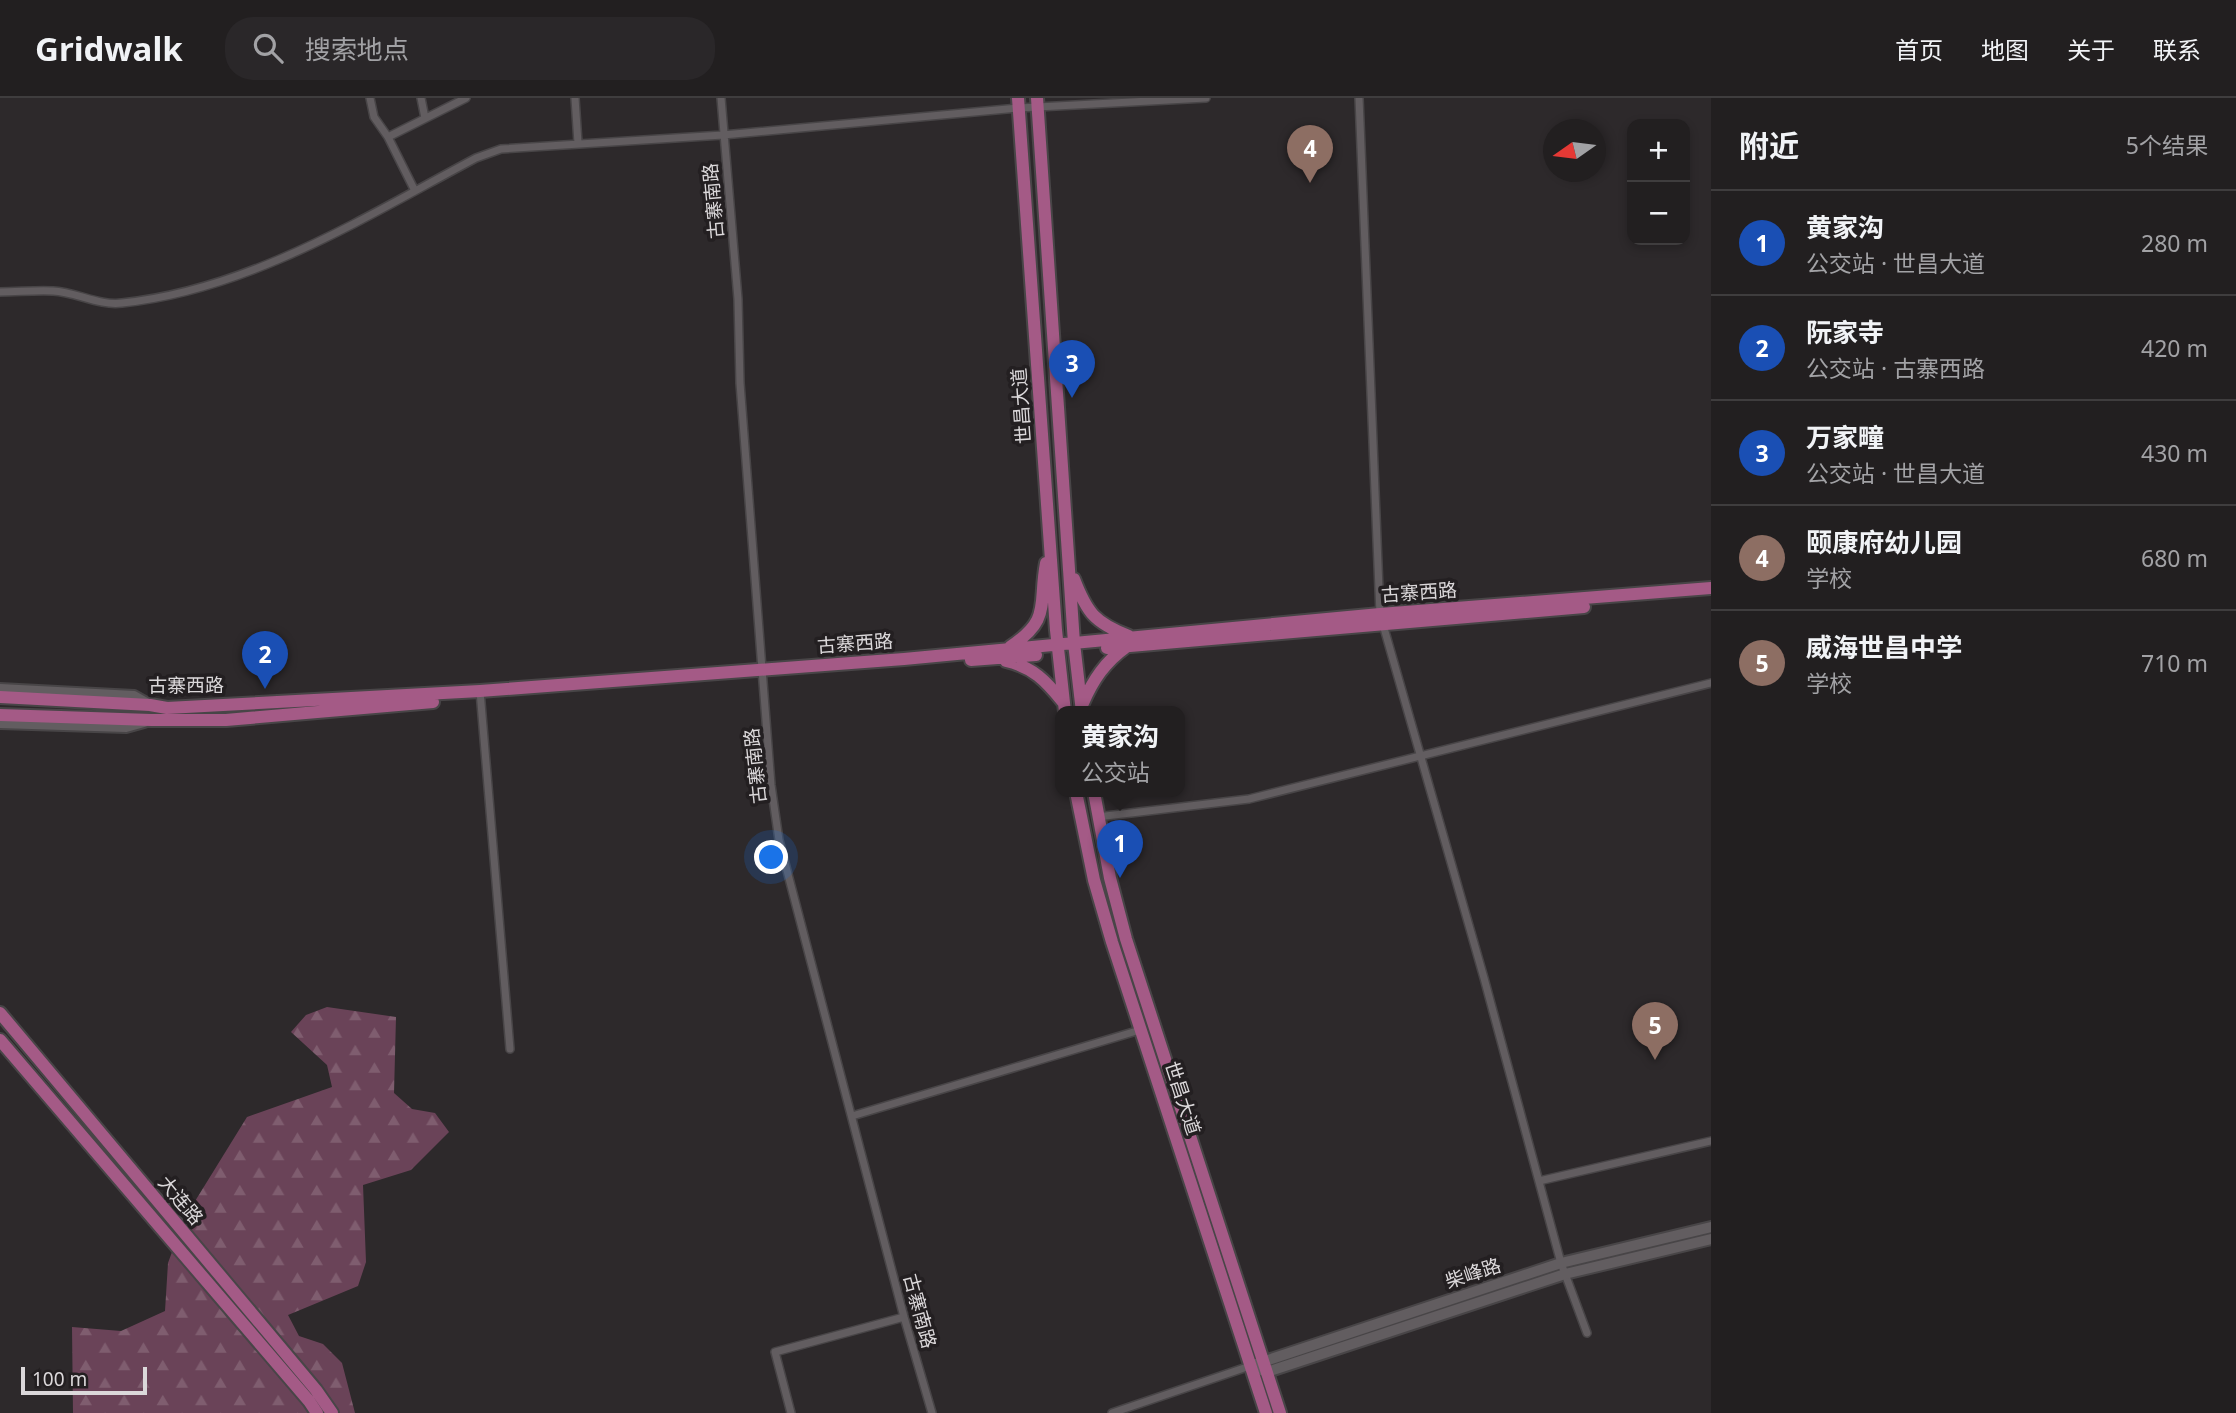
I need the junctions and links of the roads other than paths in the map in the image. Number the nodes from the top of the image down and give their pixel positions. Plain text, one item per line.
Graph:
1 (370, 98) edge
2 (421, 98) edge
3 (466, 98) edge
4 (575, 98) edge
5 (721, 98) edge
6 (1206, 98) edge
7 (1359, 98) edge
8 (1018, 103) edge
9 (1037, 103) edge
10 (425, 118) junction
11 (723, 135) junction
12 (388, 137) junction
13 (578, 143) junction
14 (415, 191) junction
15 (0, 292) edge
16 (1050, 546) junction
17 (1069, 566) junction
18 (1711, 588) edge
19 (1711, 595) edge
20 (1382, 619) junction
21 (1130, 642) junction
22 (1074, 647) junction
23 (1008, 648) junction
24 (1058, 649) junction
25 (995, 658) junction
26 (762, 672) junction
27 (1711, 683) edge
28 (0, 689) edge
29 (480, 694) junction
30 (0, 697) edge
31 (150, 705) junction
32 (1063, 706) edge
33 (1064, 706) edge
34 (1082, 706) edge
35 (1083, 706) edge
36 (0, 715) edge
37 (151, 720) junction
38 (0, 723) edge
39 (1420, 756) junction
40 (1077, 797) edge
41 (1095, 797) edge
42 (1097, 817) junction
43 (0, 1013) edge
44 (1140, 1030) junction
45 (0, 1040) edge
46 (510, 1049) dead end
47 (852, 1116) junction
48 (1711, 1141) edge
49 (1539, 1181) junction
50 (1711, 1227) edge
51 (1711, 1238) edge
52 (1563, 1268) junction
53 (904, 1317) junction
54 (1587, 1333) dead end
55 (1250, 1366) junction
56 (1265, 1367) junction
57 (317, 1413) edge
58 (332, 1413) edge
59 (791, 1413) edge
60 (932, 1413) edge
61 (1112, 1413) edge
62 (1266, 1413) edge
63 (1280, 1413) edge

1 - 12 street
2 - 10 street
3 - 10 street
4 - 13 street
5 - 11 street, 古寨南路
6 - 9 street
7 - 20 street
8 - 9 street
8 - 11 street
8 - 16 main road, 世昌大道
9 - 17 main road, 世昌大道
10 - 12 street
11 - 13 street
11 - 26 street, 古寨南路
12 - 14 street
13 - 14 street
14 - 15 street
16 - 23 main road
16 - 24 main road, 世昌大道
17 - 21 main road
17 - 22 main road, 世昌大道
18 - 20 main road, 古寨西路
19 - 20 main road, 古寨西路
20 - 21 main road, 古寨西路
20 - 39 street
21 - 22 main road, 古寨西路
21 - 35 main road
22 - 24 main road, 古寨西路
22 - 34 main road, 世昌大道
23 - 24 main road, 古寨西路
23 - 26 main road, 古寨西路
24 - 25 main road, 古寨西路
24 - 33 main road, 世昌大道
25 - 26 main road, 古寨西路
25 - 32 main road
26 - 29 main road, 古寨西路
26 - 47 street, 古寨南路
27 - 39 street
28 - 31 street
29 - 31 main road, 古寨西路
29 - 37 main road, 古寨西路
29 - 46 street
30 - 31 main road, 古寨西路
36 - 37 main road, 古寨西路
37 - 38 street
39 - 42 street
39 - 49 street
40 - 44 main road, 世昌大道
41 - 42 main road, 世昌大道
42 - 56 main road, 世昌大道
43 - 58 main road, 大连路
44 - 47 street
44 - 55 main road, 世昌大道
45 - 57 main road, 大连路
47 - 53 street, 古寨南路
48 - 49 street
49 - 52 street
50 - 52 street, 柴峰路
51 - 52 street, 柴峰路
52 - 54 street
52 - 56 street, 柴峰路
53 - 59 street
53 - 60 street, 古寨南路
55 - 56 street
55 - 61 street
55 - 62 main road, 世昌大道
56 - 63 main road, 世昌大道

